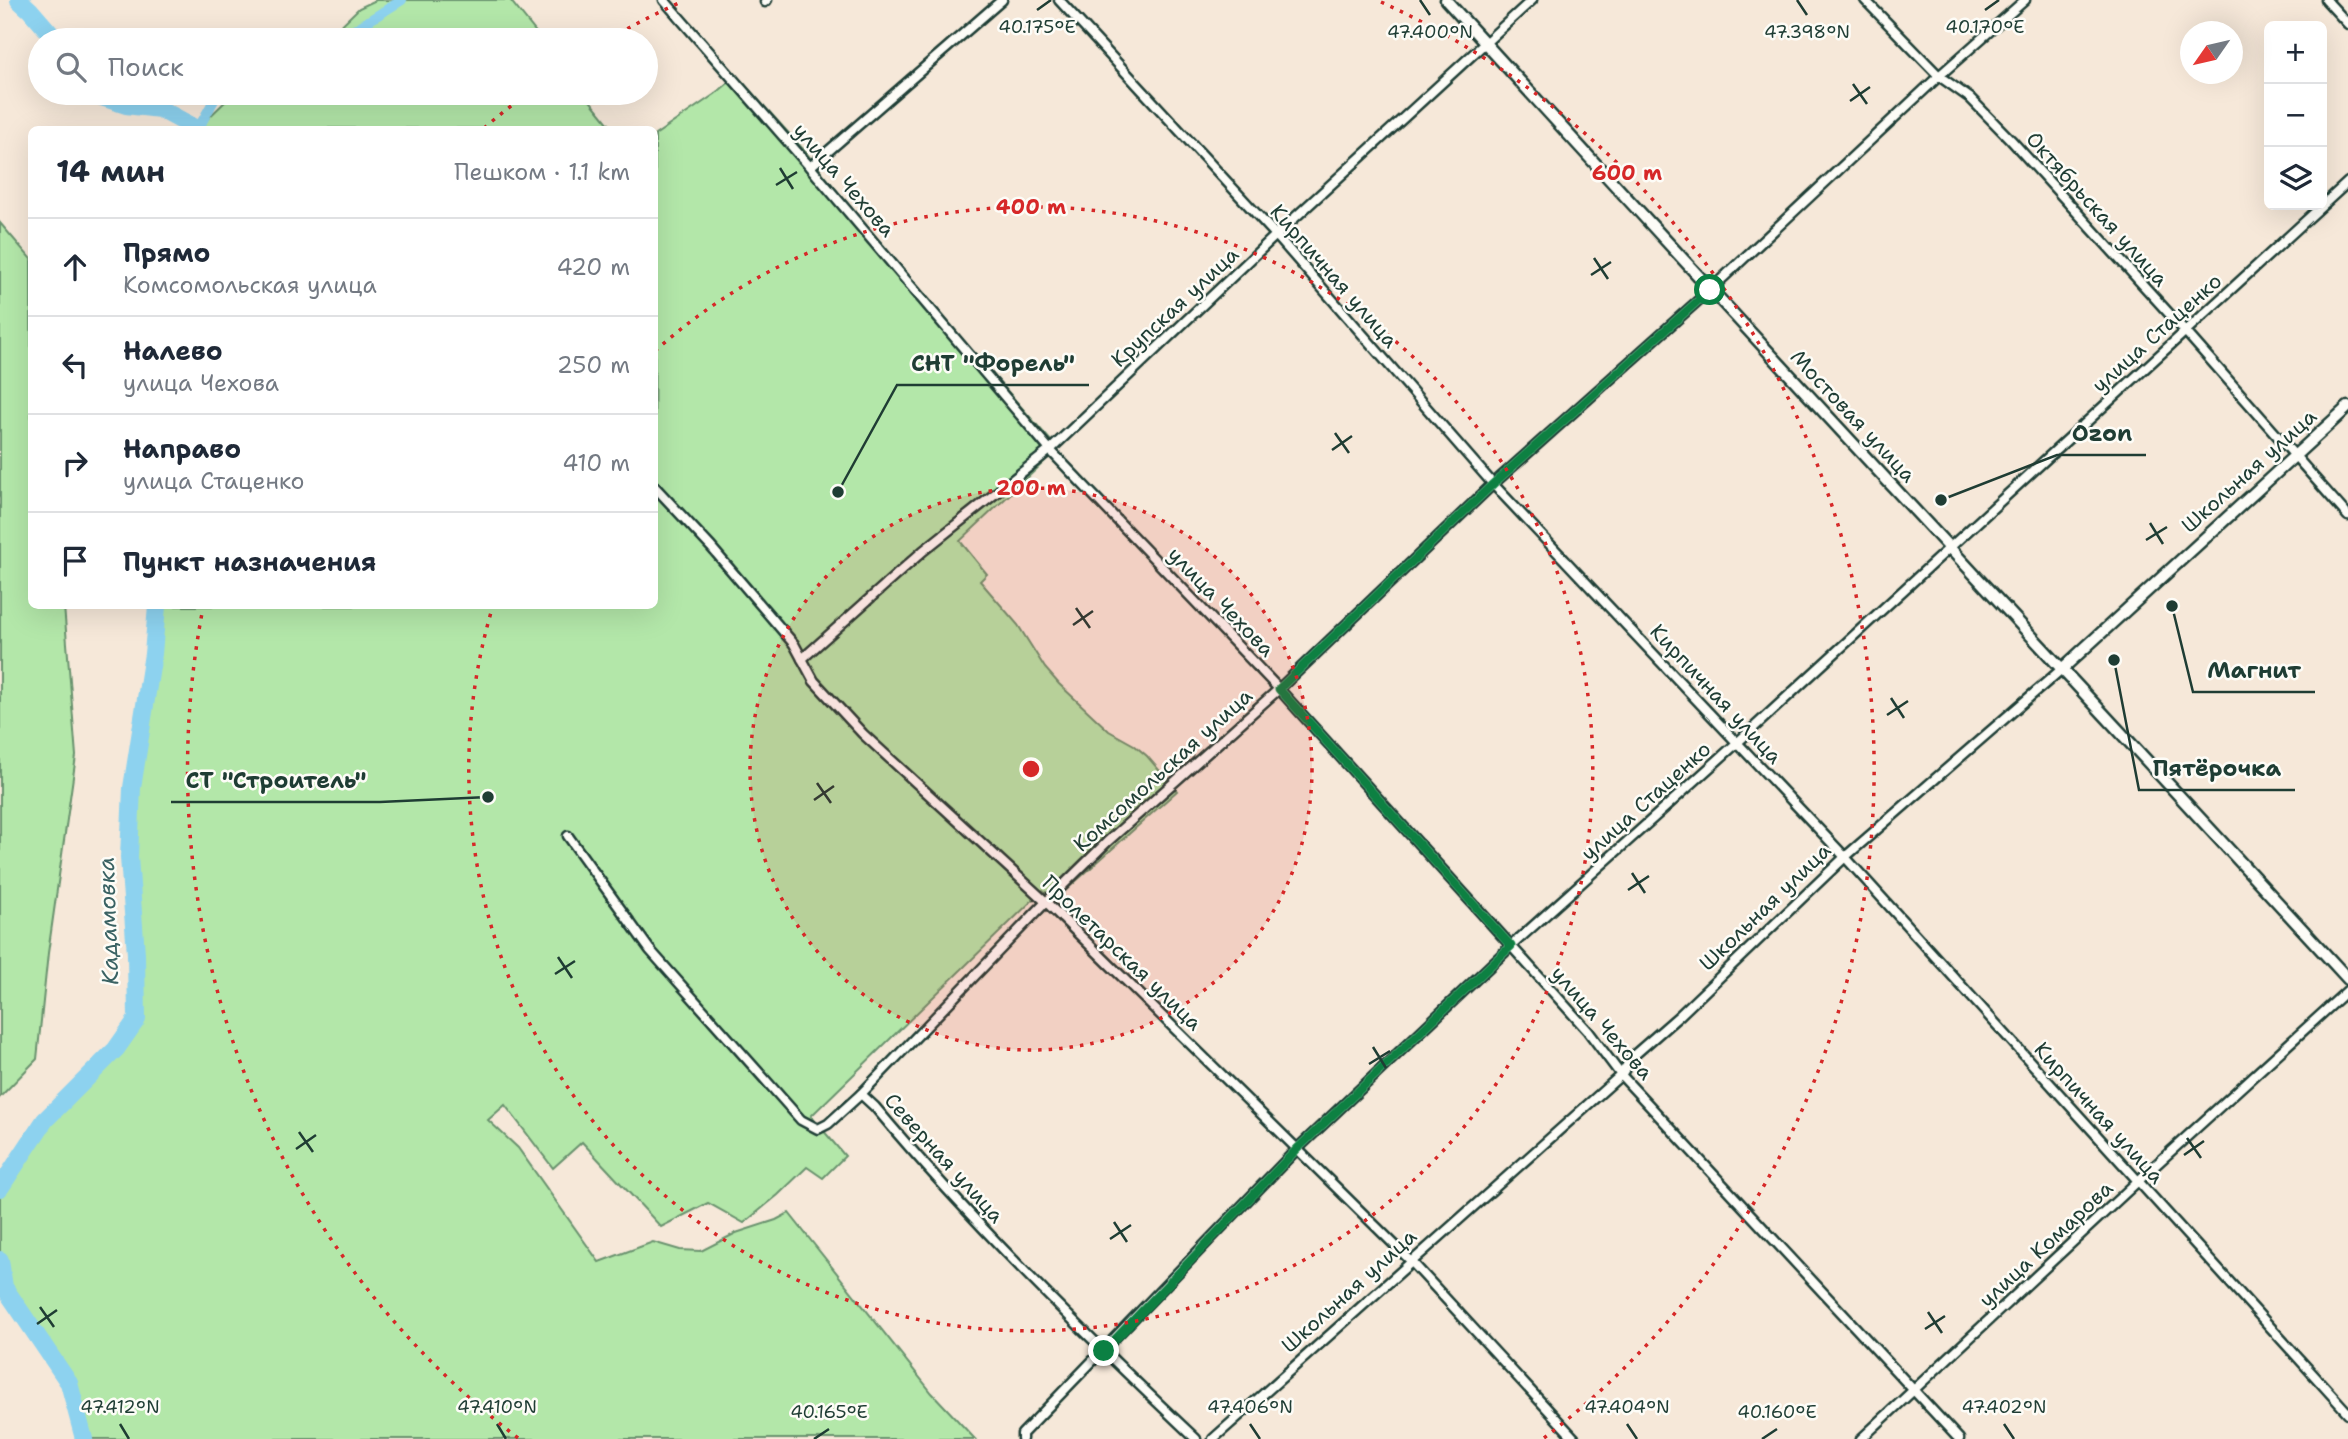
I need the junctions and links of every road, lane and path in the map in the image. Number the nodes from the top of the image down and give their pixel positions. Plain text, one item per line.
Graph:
1 (664, 0) edge
2 (1002, 0) edge
3 (1059, 0) edge
4 (1446, 0) edge
5 (1532, 0) edge
6 (1865, 0) edge
7 (2025, 0) edge
8 (2326, 0) edge
9 (2348, 24) edge
10 (1485, 42) junction
11 (1939, 76) junction
12 (810, 167) junction
13 (2348, 182) edge
14 (1276, 235) junction
15 (1710, 290) junction
16 (2185, 331) junction
17 (2348, 407) edge
18 (1049, 450) junction
19 (2294, 454) junction
20 (1493, 484) junction
21 (658, 490) edge
22 (2348, 516) edge
23 (1949, 547) junction
24 (802, 659) junction
25 (2063, 668) junction
26 (1279, 689) junction
27 (1738, 742) junction
28 (568, 836) dead end
29 (1845, 857) junction
30 (1046, 902) junction
31 (1511, 946) junction
32 (2348, 979) edge
33 (2348, 990) edge
34 (1621, 1074) junction
35 (861, 1094) junction
36 (1297, 1149) junction
37 (2137, 1182) junction
38 (1411, 1261) junction
39 (1104, 1351) junction
40 (1914, 1391) junction
41 (2348, 1413) edge
42 (1022, 1439) edge
43 (1196, 1439) edge
44 (1213, 1439) edge
45 (1575, 1439) edge
46 (1861, 1439) edge
47 (1959, 1439) edge

1 - 12 street, улица Чехова
2 - 12 street
3 - 14 street, Кирпичная улица
4 - 10 street, Мостовая улица
5 - 10 street, Крупская улица
6 - 11 street, Октябрьская улица
7 - 11 street, Комсомольская улица
8 - 9 street
10 - 14 street, Крупская улица
10 - 15 street, Мостовая улица
11 - 15 street, Комсомольская улица
11 - 16 street, Октябрьская улица
12 - 18 street, улица Чехова
13 - 16 street, улица Стаценко
14 - 18 street, Крупская улица
14 - 20 street, Кирпичная улица
15 - 20 street, Комсомольская улица
15 - 23 street, Мостовая улица
16 - 19 street, Октябрьская улица
16 - 23 street, улица Стаценко
17 - 19 street, Школьная улица
18 - 24 street, Крупская улица
18 - 26 street, улица Чехова
19 - 22 street, Октябрьская улица
19 - 25 street, Школьная улица
20 - 26 street, Комсомольская улица
20 - 27 street, Кирпичная улица
21 - 24 street, Пролетарская улица
23 - 25 street, Мостовая улица
23 - 27 street, улица Стаценко
24 - 30 street, Пролетарская улица
25 - 29 street, Школьная улица
25 - 32 street, Мостовая улица
26 - 30 street, Комсомольская улица
26 - 31 street, улица Чехова
27 - 29 street, Кирпичная улица
27 - 31 street, улица Стаценко
28 - 35 street, Северная улица
29 - 34 street, Школьная улица
29 - 37 street, Кирпичная улица
30 - 35 street, Комсомольская улица
30 - 36 street, Пролетарская улица
31 - 34 street, улица Чехова
31 - 36 street, улица Стаценко
33 - 37 street, улица Комарова
34 - 38 street, Школьная улица
34 - 40 street, улица Чехова
35 - 39 street, Северная улица
36 - 38 street, Пролетарская улица
36 - 39 street, улица Стаценко
37 - 40 street, улица Комарова
37 - 41 street, Кирпичная улица
38 - 44 street, Школьная улица
38 - 45 street, Пролетарская улица
39 - 42 street, улица Стаценко
39 - 43 street, Северная улица
40 - 46 street, улица Комарова
40 - 47 street, улица Чехова

